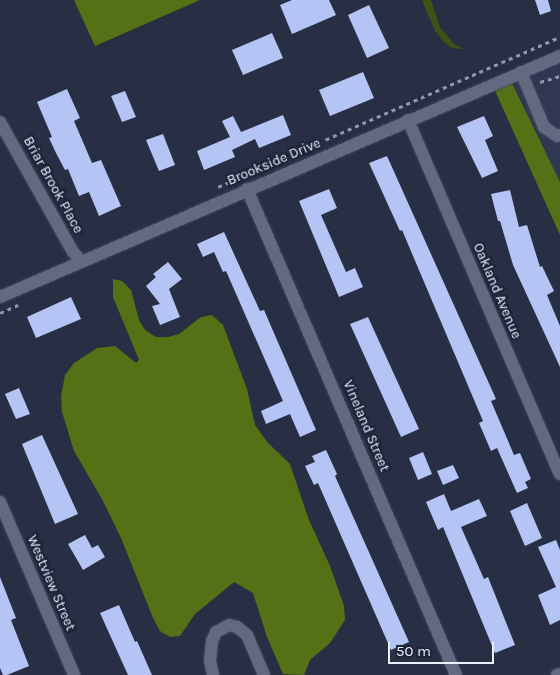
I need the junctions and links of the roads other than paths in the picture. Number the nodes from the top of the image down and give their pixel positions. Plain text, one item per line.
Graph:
1 (560, 56) edge
2 (521, 72) junction
3 (408, 120) junction
4 (0, 122) edge
5 (560, 135) edge
6 (247, 190) junction
7 (82, 262) junction
8 (0, 297) edge
9 (560, 474) edge
10 (1, 509) edge
11 (74, 675) edge
12 (213, 675) edge
13 (264, 675) edge
14 (456, 675) edge

1 - 2 street, Brookside Drive
2 - 3 street, Brookside Drive
2 - 5 street
3 - 6 street, Brookside Drive
3 - 9 street, Oakland Avenue
4 - 7 street, Briar Brook Place
6 - 7 street, Brookside Drive
6 - 14 street, Vineland Street
7 - 8 street, Brookside Drive
10 - 11 street, Westview Street
12 - 13 street

